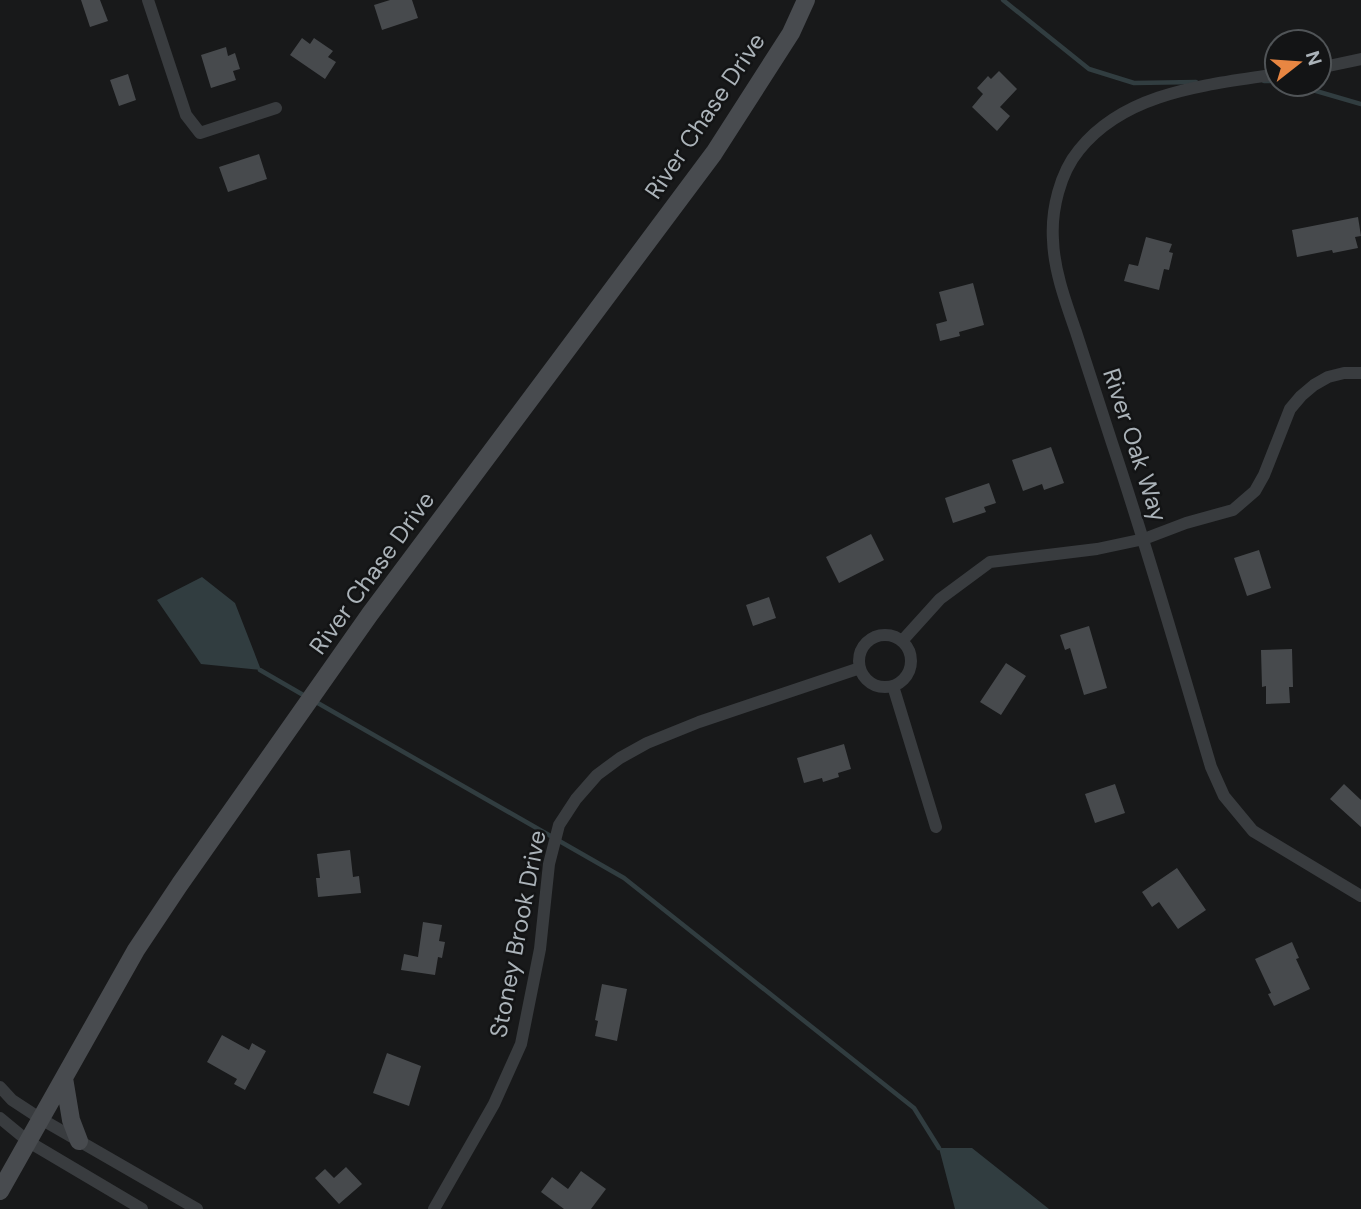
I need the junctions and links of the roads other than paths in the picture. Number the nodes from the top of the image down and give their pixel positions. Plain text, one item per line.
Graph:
1 (148, 0) edge
2 (806, 0) edge
3 (1361, 59) edge
4 (1333, 65) edge
5 (1263, 77) edge
6 (276, 108) dead end
7 (1361, 373) edge
8 (1144, 539) junction
9 (902, 641) junction
10 (860, 668) junction
11 (893, 686) junction
12 (936, 827) dead end
13 (1361, 896) edge
14 (64, 1078) junction
15 (0, 1087) edge
16 (0, 1118) edge
17 (41, 1119) junction
18 (79, 1141) junction
19 (29, 1142) junction
20 (0, 1191) edge
21 (142, 1209) edge
22 (197, 1209) edge
23 (434, 1209) edge

1 - 6 street
2 - 14 street, River Chase Drive
3 - 4 street
5 - 8 street, River Oak Way
7 - 8 street
8 - 9 street
8 - 13 street, River Oak Way
9 - 10 street
9 - 11 street
10 - 11 street
10 - 23 street, Stoney Brook Drive
11 - 12 street
14 - 17 street, River Chase Drive
14 - 18 street
15 - 17 street
16 - 19 street
17 - 18 street
17 - 19 street, River Chase Drive
18 - 22 street
19 - 20 street, River Chase Drive
19 - 21 street

